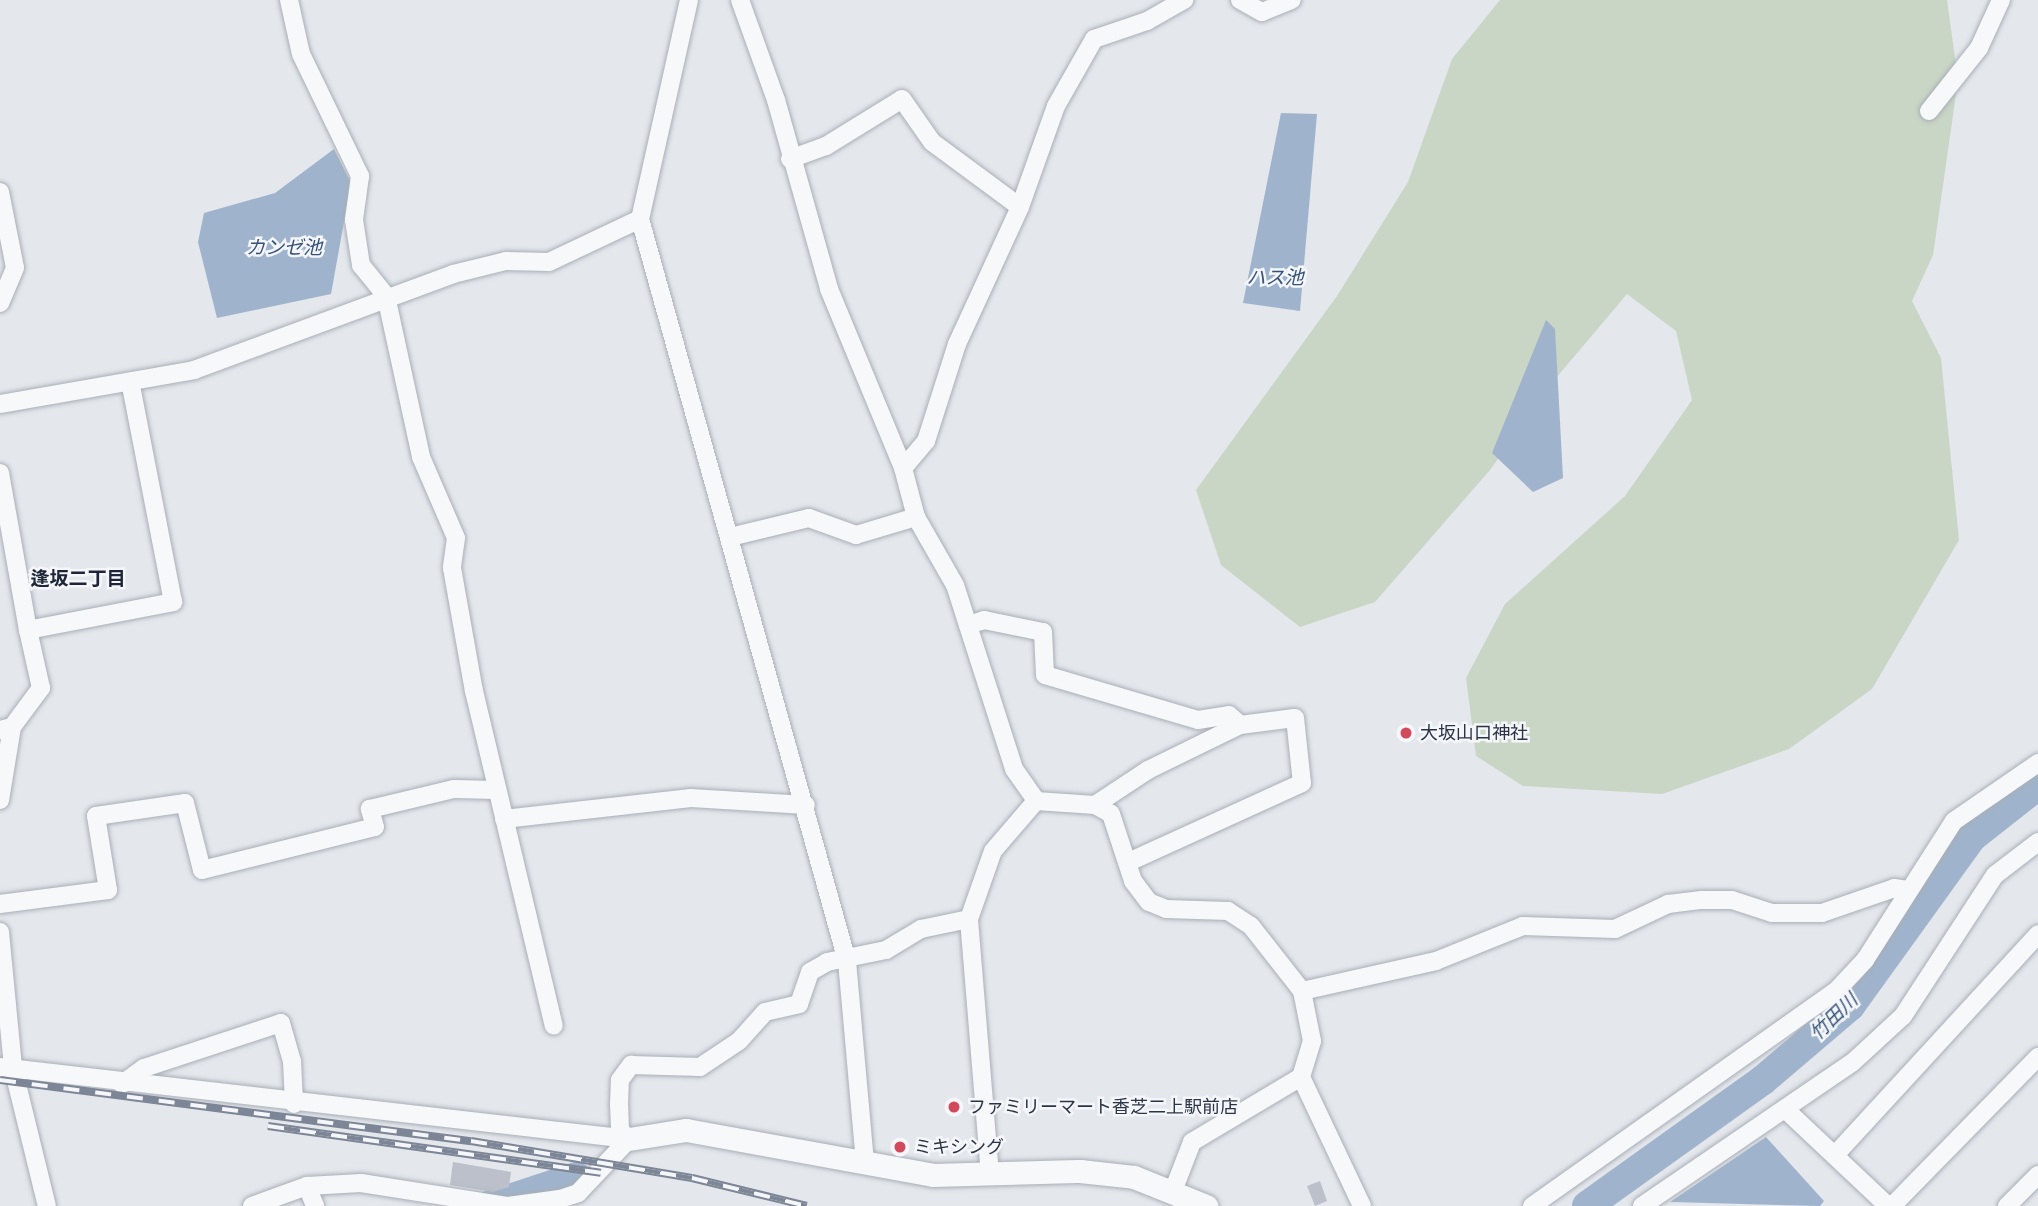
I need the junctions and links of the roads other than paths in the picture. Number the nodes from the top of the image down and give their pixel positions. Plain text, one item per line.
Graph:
1 (289, 0) edge
2 (689, 0) edge
3 (740, 0) edge
4 (1184, 0) edge
5 (1240, 0) edge
6 (1292, 0) edge
7 (2001, 0) edge
8 (1929, 111) dead end
9 (790, 159) junction
10 (0, 192) edge
11 (1020, 207) junction
12 (640, 219) junction
13 (386, 296) junction
14 (0, 303) edge
15 (131, 386) junction
16 (0, 404) edge
17 (903, 468) junction
18 (0, 473) edge
19 (916, 517) junction
20 (730, 537) junction
21 (968, 625) junction
22 (28, 630) junction
23 (1240, 725) junction
24 (6, 728) edge
25 (2038, 764) edge
26 (497, 790) junction
27 (0, 800) edge
28 (1036, 801) junction
29 (806, 804) junction
30 (1095, 805) junction
31 (504, 819) junction
32 (2038, 842) edge
33 (1129, 862) junction
34 (1908, 890) junction
35 (0, 904) edge
36 (969, 919) junction
37 (0, 932) edge
38 (2038, 934) edge
39 (847, 961) junction
40 (1302, 991) junction
41 (554, 1026) dead end
42 (2038, 1058) edge
43 (6, 1068) edge
44 (1301, 1077) junction
45 (122, 1084) junction
46 (294, 1104) junction
47 (1785, 1109) junction
48 (629, 1139) junction
49 (1835, 1155) junction
50 (865, 1163) junction
51 (990, 1175) junction
52 (2038, 1175) edge
53 (307, 1186) junction
54 (1173, 1191) junction
55 (561, 1202) edge
56 (498, 1204) edge
57 (1883, 1204) edge
58 (47, 1206) edge
59 (251, 1206) edge
60 (315, 1206) edge
61 (1206, 1206) edge
62 (1362, 1206) edge
63 (1532, 1206) edge
64 (1643, 1206) edge
65 (2007, 1206) edge

1 - 13 street
2 - 12 street
3 - 9 street
4 - 11 street
5 - 6 street
7 - 8 street
9 - 11 street
9 - 17 street
10 - 14 street
11 - 17 street
12 - 13 street
12 - 20 street
13 - 15 street
13 - 26 street
15 - 16 street
15 - 22 street
17 - 19 street
18 - 22 street
19 - 20 street
19 - 21 street
20 - 29 street
21 - 23 street
21 - 28 street
22 - 24 street
23 - 30 street
23 - 33 street
24 - 27 street
25 - 34 street
26 - 31 street
26 - 35 street
28 - 30 street
28 - 36 street
29 - 31 street
29 - 39 street
30 - 33 street
31 - 41 street
32 - 47 street
33 - 40 street
34 - 40 street
34 - 63 street
36 - 39 street
36 - 51 street
37 - 43 street
38 - 49 street
39 - 48 street
39 - 50 street
40 - 44 street
42 - 57 street
43 - 45 street
43 - 58 street
44 - 54 street
44 - 62 street
45 - 46 street
45 - 46 street
46 - 48 street
47 - 49 street
47 - 64 street
48 - 50 street
48 - 55 street
49 - 57 street
50 - 51 street
51 - 54 street
52 - 65 street
53 - 56 street
53 - 59 street
53 - 60 street
54 - 61 street
55 - 56 street

